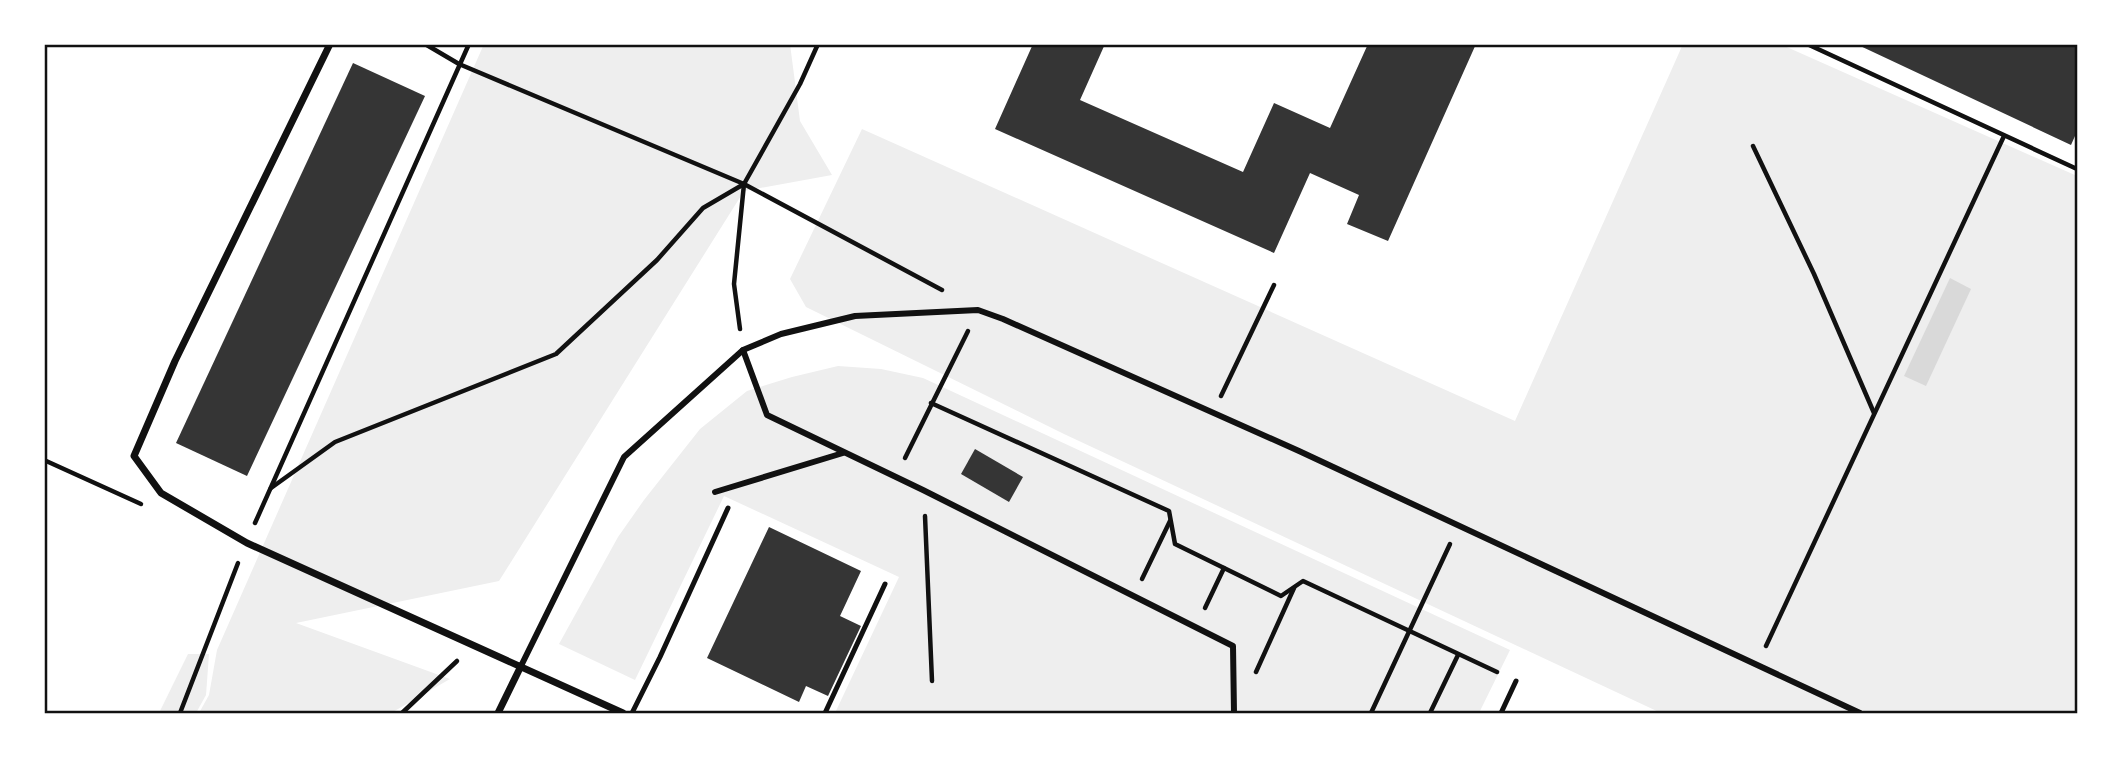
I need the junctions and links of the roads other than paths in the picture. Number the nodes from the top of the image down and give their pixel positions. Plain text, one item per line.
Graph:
1 (330, 44) edge
2 (743, 350) junction
3 (843, 453) junction
4 (715, 492) dead end
5 (728, 508) dead end
6 (885, 584) dead end
7 (520, 666) junction
8 (1517, 681) road end
9 (498, 713) edge
10 (623, 713) edge
11 (632, 713) edge
12 (825, 713) edge
13 (1234, 713) edge
14 (1501, 713) edge
15 (1860, 713) edge

1 - 7 street
2 - 3 street
2 - 7 street
2 - 15 street
3 - 4 street
3 - 13 street
5 - 11 lane
6 - 12 lane
7 - 9 street
7 - 10 street
8 - 14 lane

